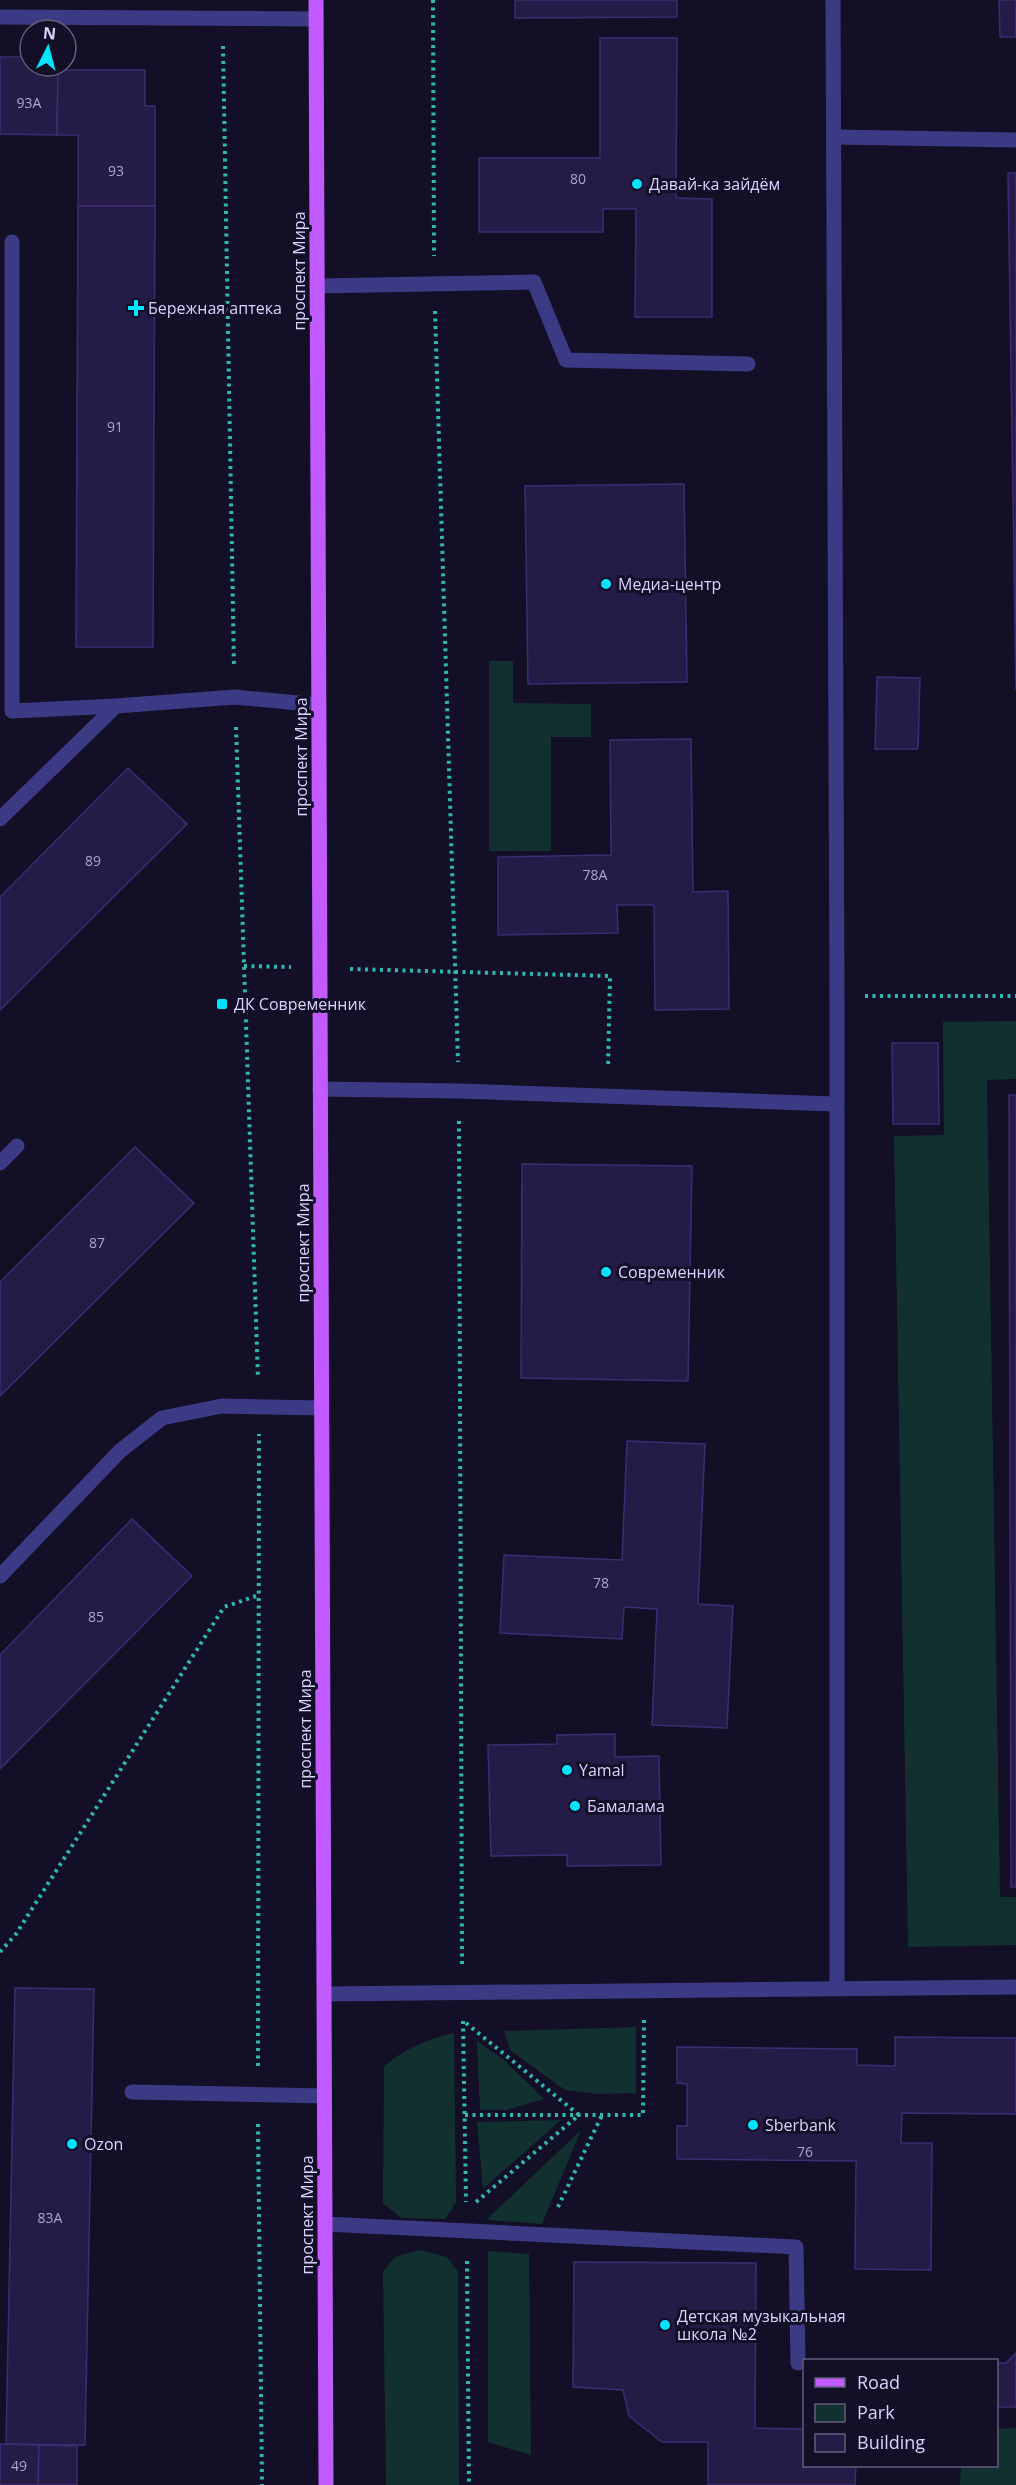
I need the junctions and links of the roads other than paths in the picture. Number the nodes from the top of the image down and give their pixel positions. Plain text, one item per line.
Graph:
1 (316, 0) edge
2 (833, 0) edge
3 (0, 17) edge
4 (316, 19) junction
5 (834, 137) junction
6 (1016, 140) edge
7 (12, 242) dead end
8 (317, 286) junction
9 (748, 364) dead end
10 (319, 705) junction
11 (116, 706) junction
12 (6, 712) edge
13 (0, 819) edge
14 (320, 1089) junction
15 (835, 1104) junction
16 (17, 1146) dead end
17 (0, 1163) edge
18 (322, 1408) junction
19 (0, 1576) edge
20 (837, 1988) junction
21 (1016, 1988) edge
22 (324, 1994) junction
23 (132, 2092) dead end
24 (324, 2096) junction
25 (325, 2224) junction
26 (798, 2363) dead end
27 (326, 2485) edge

1 - 4 main road, проспект Мира
2 - 5 street
3 - 4 street
4 - 8 main road, проспект Мира
5 - 6 street
5 - 15 street
7 - 12 street
8 - 9 street
8 - 10 main road, проспект Мира
10 - 11 street
10 - 14 main road, проспект Мира
11 - 12 street
11 - 13 street
14 - 15 street
14 - 18 main road, проспект Мира
15 - 20 street
16 - 17 street
18 - 19 street
18 - 22 main road, проспект Мира
20 - 21 street
20 - 22 street
22 - 24 main road, проспект Мира
23 - 24 street
24 - 25 main road, проспект Мира
25 - 26 street
25 - 27 main road, проспект Мира

